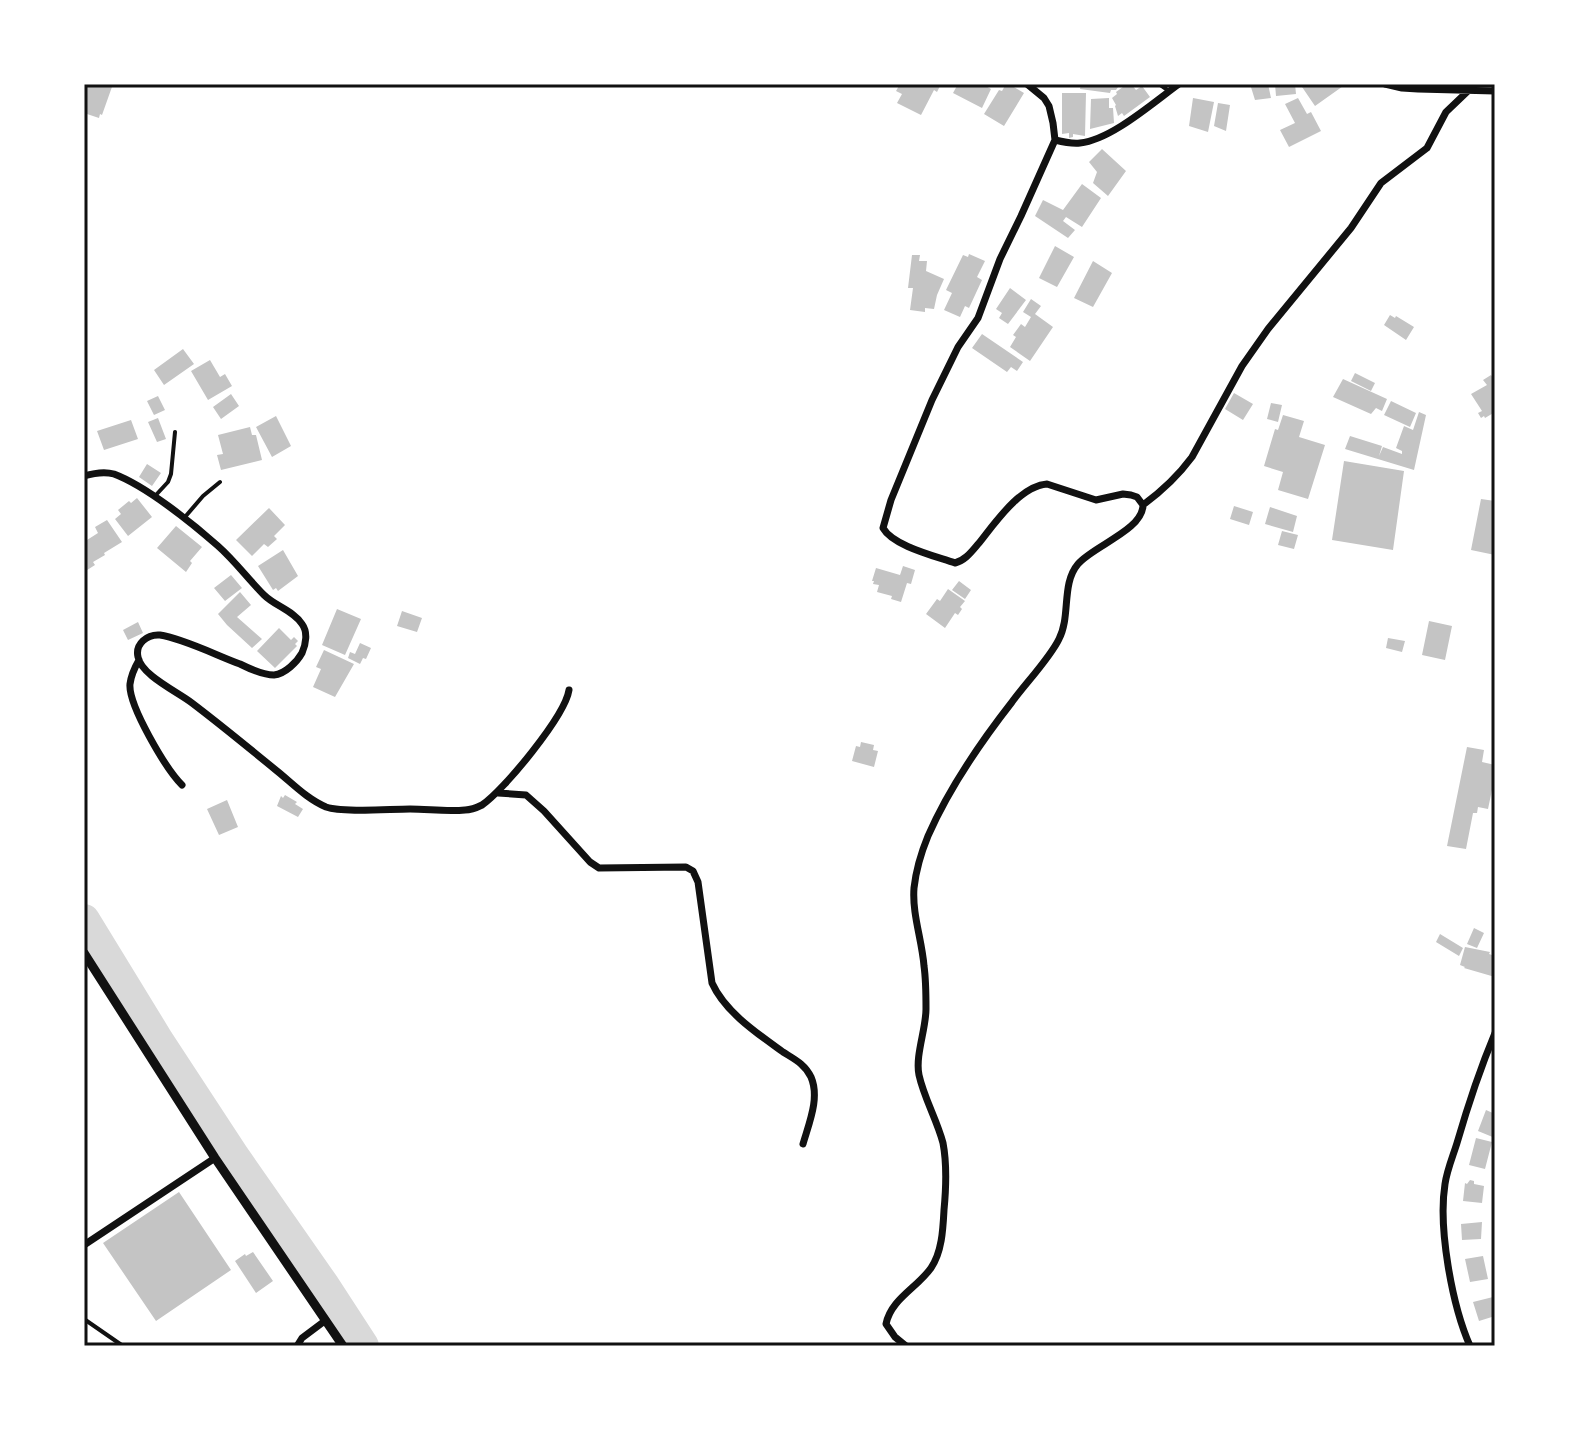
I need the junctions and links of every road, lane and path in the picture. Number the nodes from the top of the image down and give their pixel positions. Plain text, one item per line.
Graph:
1 (1027, 84) edge
2 (1159, 84) edge
3 (1179, 84) edge
4 (1385, 84) edge
5 (1169, 91) junction
6 (1468, 91) junction
7 (1495, 91) edge
8 (1055, 140) junction
9 (175, 432) dead end
10 (84, 476) edge
11 (220, 482) dead end
12 (154, 498) junction
13 (1143, 505) junction
14 (184, 518) junction
15 (139, 660) junction
16 (569, 690) dead end
17 (182, 785) dead end
18 (498, 793) junction
19 (84, 953) edge
20 (1495, 1033) edge
21 (803, 1144) dead end
22 (215, 1158) junction
23 (84, 1245) edge
24 (84, 1319) edge
25 (326, 1320) junction
26 (123, 1346) edge
27 (297, 1346) edge
28 (343, 1346) edge
29 (906, 1346) edge
30 (1470, 1346) edge

1 - 8 street
2 - 5 lane
3 - 5 street
4 - 6 street
5 - 8 street
6 - 7 street
6 - 13 street
8 - 13 street
9 - 12 lane
10 - 12 street
11 - 14 lane
12 - 14 street
13 - 29 street
14 - 15 street
15 - 17 street
15 - 18 street
16 - 18 street
18 - 21 street
19 - 22 street
20 - 30 street
22 - 23 street
22 - 25 street
24 - 26 lane
25 - 27 street
25 - 28 street

